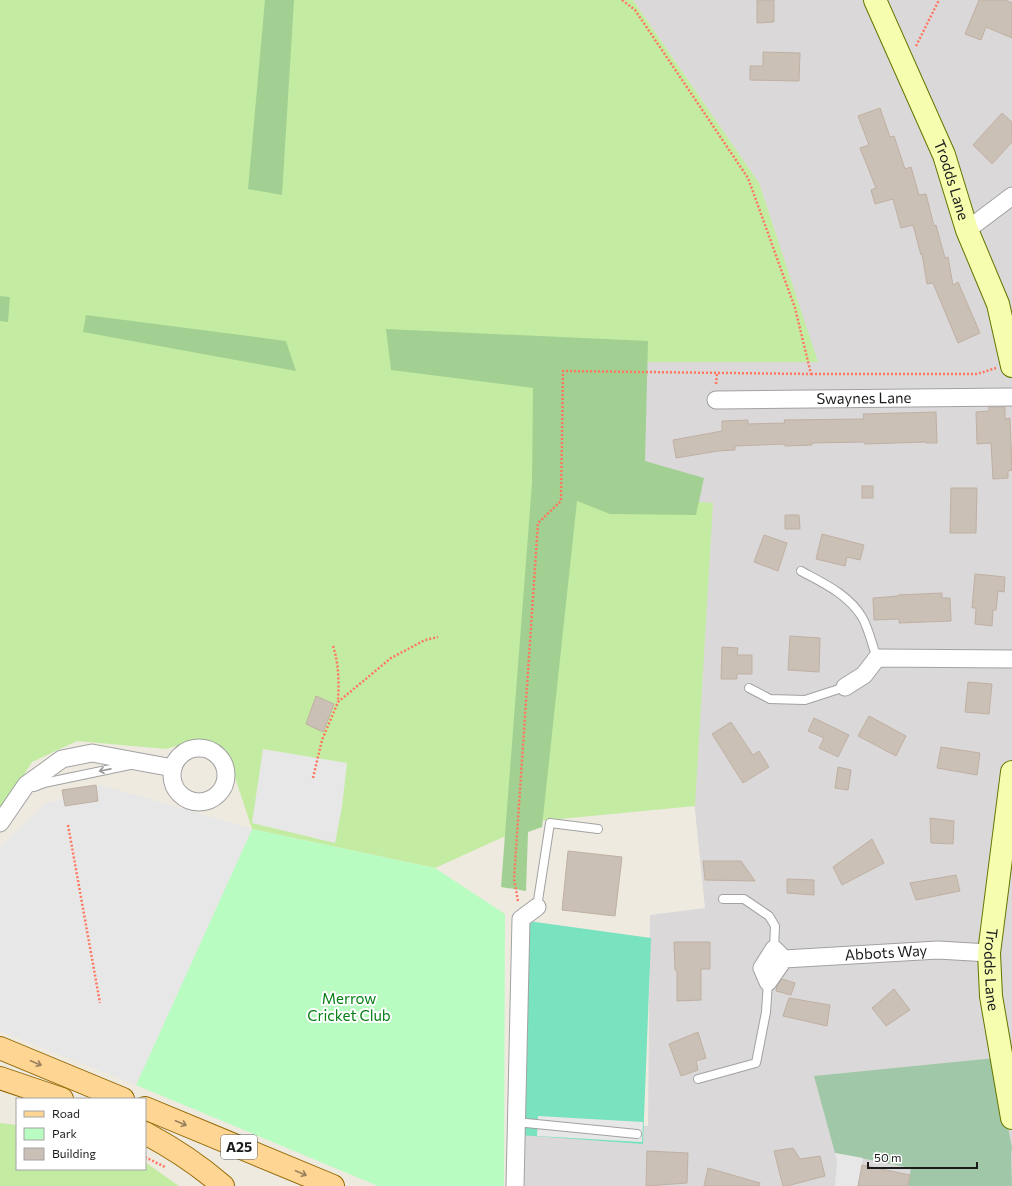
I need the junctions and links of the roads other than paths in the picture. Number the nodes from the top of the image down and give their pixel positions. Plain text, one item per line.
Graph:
1 (875, 0) edge
2 (1012, 196) edge
3 (967, 230) junction
4 (1012, 364) edge
5 (1012, 397) edge
6 (716, 400) dead end
7 (801, 571) dead end
8 (877, 658) junction
9 (1012, 659) edge
10 (845, 687) joint
11 (749, 688) dead end
12 (173, 768) dead end
13 (1012, 772) edge
14 (0, 823) edge
15 (598, 829) dead end
16 (723, 899) dead end
17 (537, 907) joint
18 (988, 953) junction
19 (779, 954) junction
20 (768, 982) joint
21 (0, 1048) edge
22 (0, 1078) edge
23 (698, 1079) dead end
24 (59, 1098) edge
25 (121, 1098) edge
26 (146, 1108) edge
27 (1012, 1118) edge
28 (516, 1122) junction
29 (146, 1134) edge
30 (637, 1134) dead end
31 (223, 1186) edge
32 (333, 1186) edge
33 (515, 1186) edge

1 - 3 street, Trodds Lane
2 - 3 street
3 - 4 street, Trodds Lane
5 - 6 street, Swaynes Lane
7 - 8 lane
8 - 9 street
8 - 10 street
10 - 11 lane
12 - 14 street
13 - 18 street, Trodds Lane
15 - 17 lane
16 - 19 lane
17 - 28 street
18 - 19 street, Abbots Way
18 - 27 street, Trodds Lane
19 - 20 street
20 - 23 lane
21 -> 25 main road
22 - 24 main road
26 -> 32 main road, A25
28 - 30 lane
28 - 33 street
29 - 31 main road, A25

